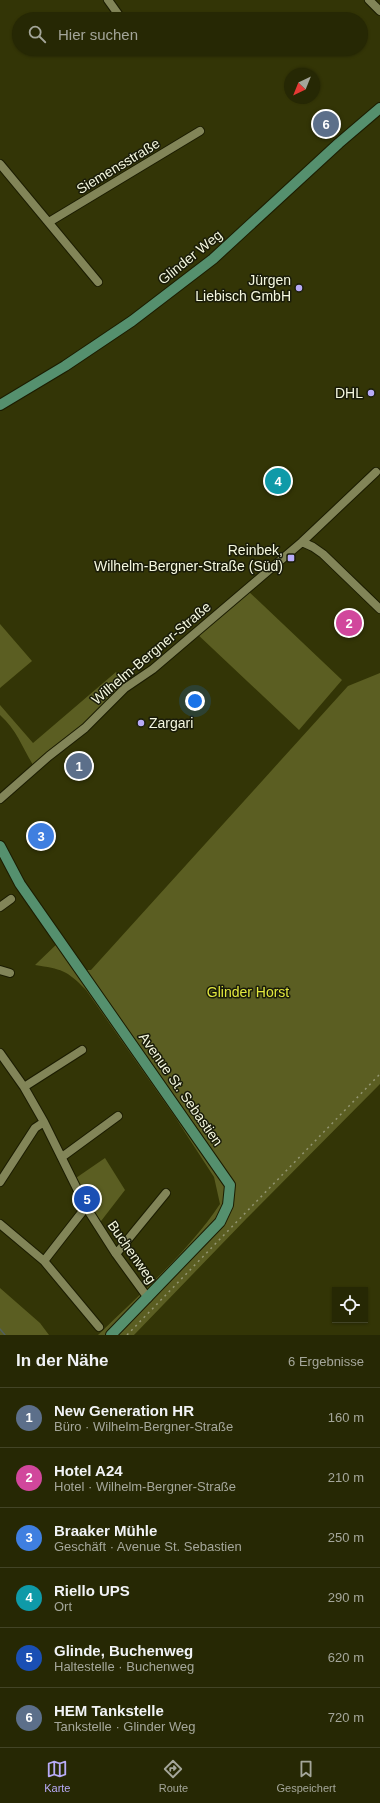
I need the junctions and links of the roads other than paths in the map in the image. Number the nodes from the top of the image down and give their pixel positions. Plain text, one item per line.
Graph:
1 (108, 0) edge
2 (369, 0) edge
3 (380, 11) edge
4 (117, 12) edge
5 (380, 108) edge
6 (200, 131) dead end
7 (0, 164) edge
8 (49, 222) junction
9 (98, 282) dead end
10 (14, 397) junction
11 (0, 405) edge
12 (0, 413) edge
13 (376, 472) dead end
14 (302, 542) junction
15 (380, 609) edge
16 (0, 799) edge
17 (0, 846) edge
18 (11, 899) dead end
19 (0, 907) edge
20 (0, 970) edge
21 (10, 973) dead end
22 (82, 1050) dead end
23 (0, 1053) edge
24 (24, 1087) junction
25 (118, 1116) dead end
26 (44, 1122) junction
27 (62, 1157) junction
28 (0, 1182) edge
29 (166, 1193) dead end
30 (86, 1207) junction
31 (0, 1224) edge
32 (116, 1254) junction
33 (44, 1261) junction
34 (148, 1298) junction
35 (99, 1327) dead end
36 (111, 1335) edge

1 - 4 street
2 - 3 street
5 - 10 main road, Glinder Weg
6 - 8 street, Siemensstraße
7 - 8 street
8 - 9 street
10 - 11 main road, Glinder Weg
10 - 12 main road
13 - 14 street, Wilhelm-Bergner-Straße
14 - 15 street
14 - 16 street, Wilhelm-Bergner-Straße
17 - 34 main road, Avenue St. Sebastien
18 - 19 street
20 - 21 street
22 - 24 street
23 - 24 street, Buchenweg
24 - 26 street, Buchenweg
25 - 27 street
26 - 27 street, Buchenweg
26 - 28 street
27 - 30 street, Buchenweg
29 - 32 street
30 - 32 street, Buchenweg
30 - 33 street
31 - 33 street
32 - 34 street, Buchenweg
33 - 35 street
34 - 36 main road, Avenue St. Sebastien

